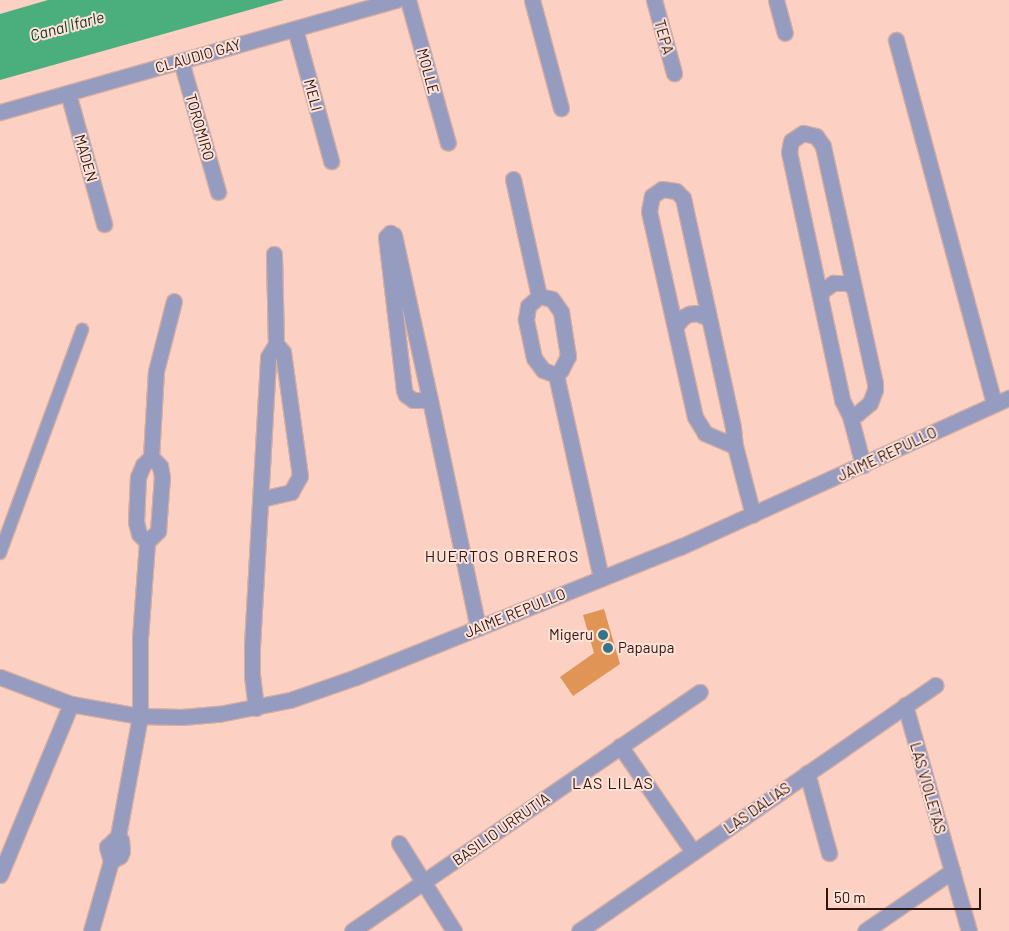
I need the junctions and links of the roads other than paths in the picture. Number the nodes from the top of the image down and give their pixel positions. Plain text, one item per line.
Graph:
1 (396, 0) edge
2 (408, 0) edge
3 (532, 0) edge
4 (654, 0) edge
5 (776, 0) edge
6 (295, 29) junction
7 (785, 33) dead end
8 (896, 40) dead end
9 (181, 61) junction
10 (674, 73) dead end
11 (68, 93) junction
12 (561, 108) dead end
13 (0, 112) edge
14 (448, 143) dead end
15 (331, 161) dead end
16 (513, 178) dead end
17 (218, 192) dead end
18 (104, 224) dead end
19 (274, 254) dead end
20 (854, 288) junction
21 (539, 296) junction
22 (820, 297) junction
23 (174, 301) dead end
24 (709, 318) junction
25 (675, 327) junction
26 (82, 330) dead end
27 (276, 344) junction
28 (556, 375) junction
29 (1009, 398) edge
30 (430, 400) junction
31 (994, 404) junction
32 (850, 416) junction
33 (735, 446) junction
34 (151, 457) junction
35 (863, 465) junction
36 (261, 499) junction
37 (753, 515) junction
38 (146, 542) junction
39 (0, 553) edge
40 (601, 578) junction
41 (478, 628) junction
42 (0, 676) edge
43 (935, 684) dead end
44 (700, 692) dead end
45 (71, 704) junction
46 (905, 705) junction
47 (256, 708) junction
48 (140, 716) junction
49 (620, 746) junction
50 (807, 773) junction
51 (399, 843) dead end
52 (693, 852) junction
53 (829, 853) dead end
54 (952, 871) junction
55 (0, 875) edge
56 (424, 882) junction
57 (91, 931) edge
58 (352, 931) edge
59 (454, 931) edge
60 (579, 931) edge
61 (865, 931) edge
62 (969, 931) edge

1 - 6 street, CLAUDIO GAY
2 - 14 street, MOLLE
3 - 12 street
4 - 10 street, TEPA
5 - 7 street
6 - 9 street, CLAUDIO GAY
6 - 15 street, MELI
8 - 31 street
9 - 11 street, CLAUDIO GAY
9 - 17 street, TOROMIRO
11 - 13 street, CLAUDIO GAY
11 - 18 street, MADEN
16 - 21 street
19 - 27 street
20 - 22 street
20 - 22 street
20 - 32 street
21 - 28 street
21 - 28 street
22 - 32 street
23 - 34 street
24 - 25 street
24 - 25 street
24 - 33 street
25 - 33 street
26 - 39 lane
27 - 36 street
27 - 36 street
28 - 40 street
29 - 31 street, JAIME REPULLO
30 - 30 street
30 - 41 street
31 - 35 street, JAIME REPULLO
32 - 35 street
33 - 37 street
34 - 38 street
34 - 38 street
35 - 37 street, JAIME REPULLO
36 - 47 street
37 - 40 street, JAIME REPULLO
38 - 48 street
40 - 41 street, JAIME REPULLO
41 - 47 street, JAIME REPULLO
42 - 45 street, JAIME REPULLO
43 - 46 street, LAS DALIAS
44 - 49 street, BASILIO URRUTIA
45 - 48 street, JAIME REPULLO
45 - 55 street
46 - 50 street, LAS DALIAS
46 - 54 street, LAS VIOLETAS
47 - 48 street, JAIME REPULLO
48 - 57 street
49 - 52 street
49 - 56 street, BASILIO URRUTIA
50 - 52 street, LAS DALIAS
50 - 53 street
51 - 56 street
52 - 60 street, LAS DALIAS
54 - 61 street
54 - 62 street, LAS VIOLETAS
56 - 58 street, BASILIO URRUTIA
56 - 59 street

